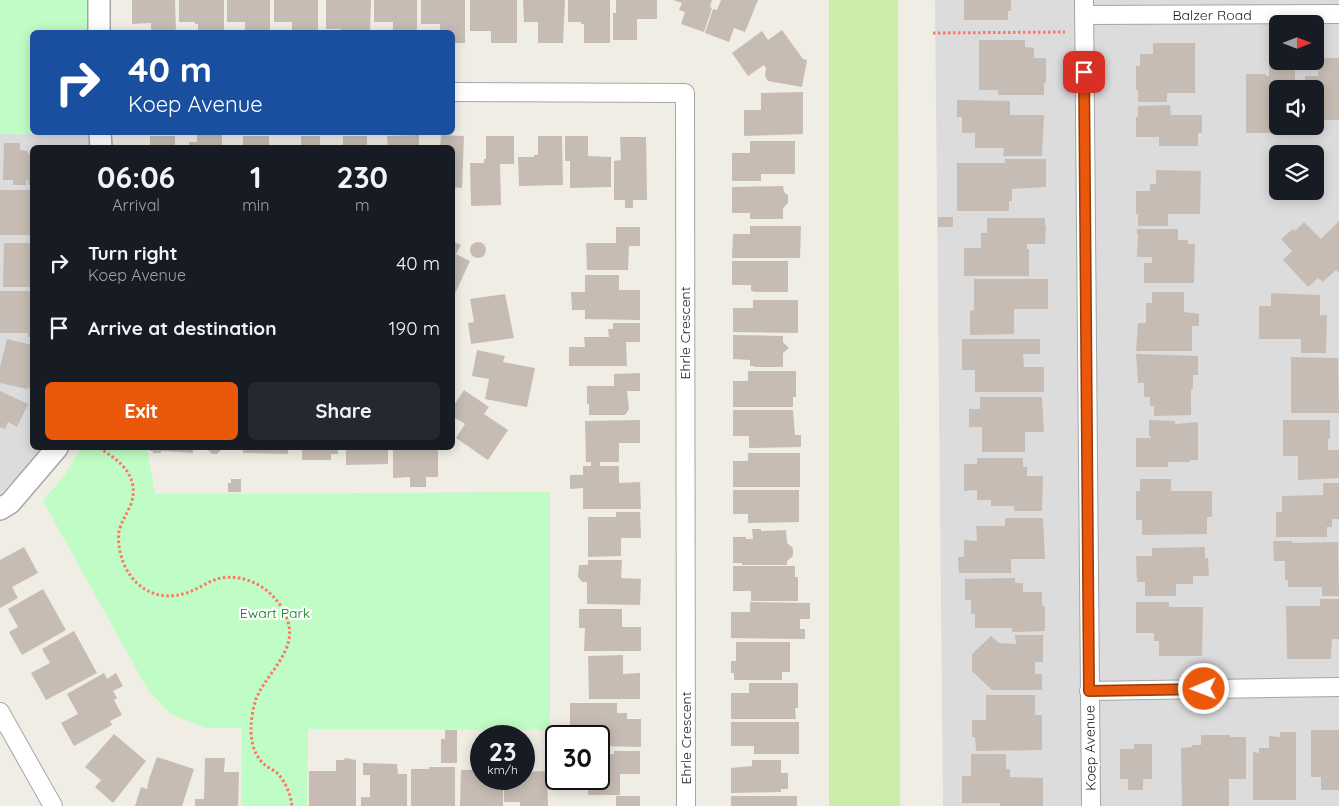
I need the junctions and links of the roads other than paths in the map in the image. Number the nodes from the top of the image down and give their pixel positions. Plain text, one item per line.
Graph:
1 (99, 0) edge
2 (1339, 14) edge
3 (1084, 16) edge
4 (99, 30) edge
5 (455, 92) edge
6 (55, 450) edge
7 (0, 509) edge
8 (1339, 687) edge
9 (1089, 691) junction
10 (0, 712) edge
11 (53, 806) edge
12 (686, 806) edge
13 (1092, 806) edge

1 - 4 street
2 - 3 street, Balzer Road
3 - 9 street, Koep Avenue
5 - 12 street, Ehrle Crescent
6 - 7 street
8 - 9 street
9 - 13 street, Koep Avenue
10 - 11 street

